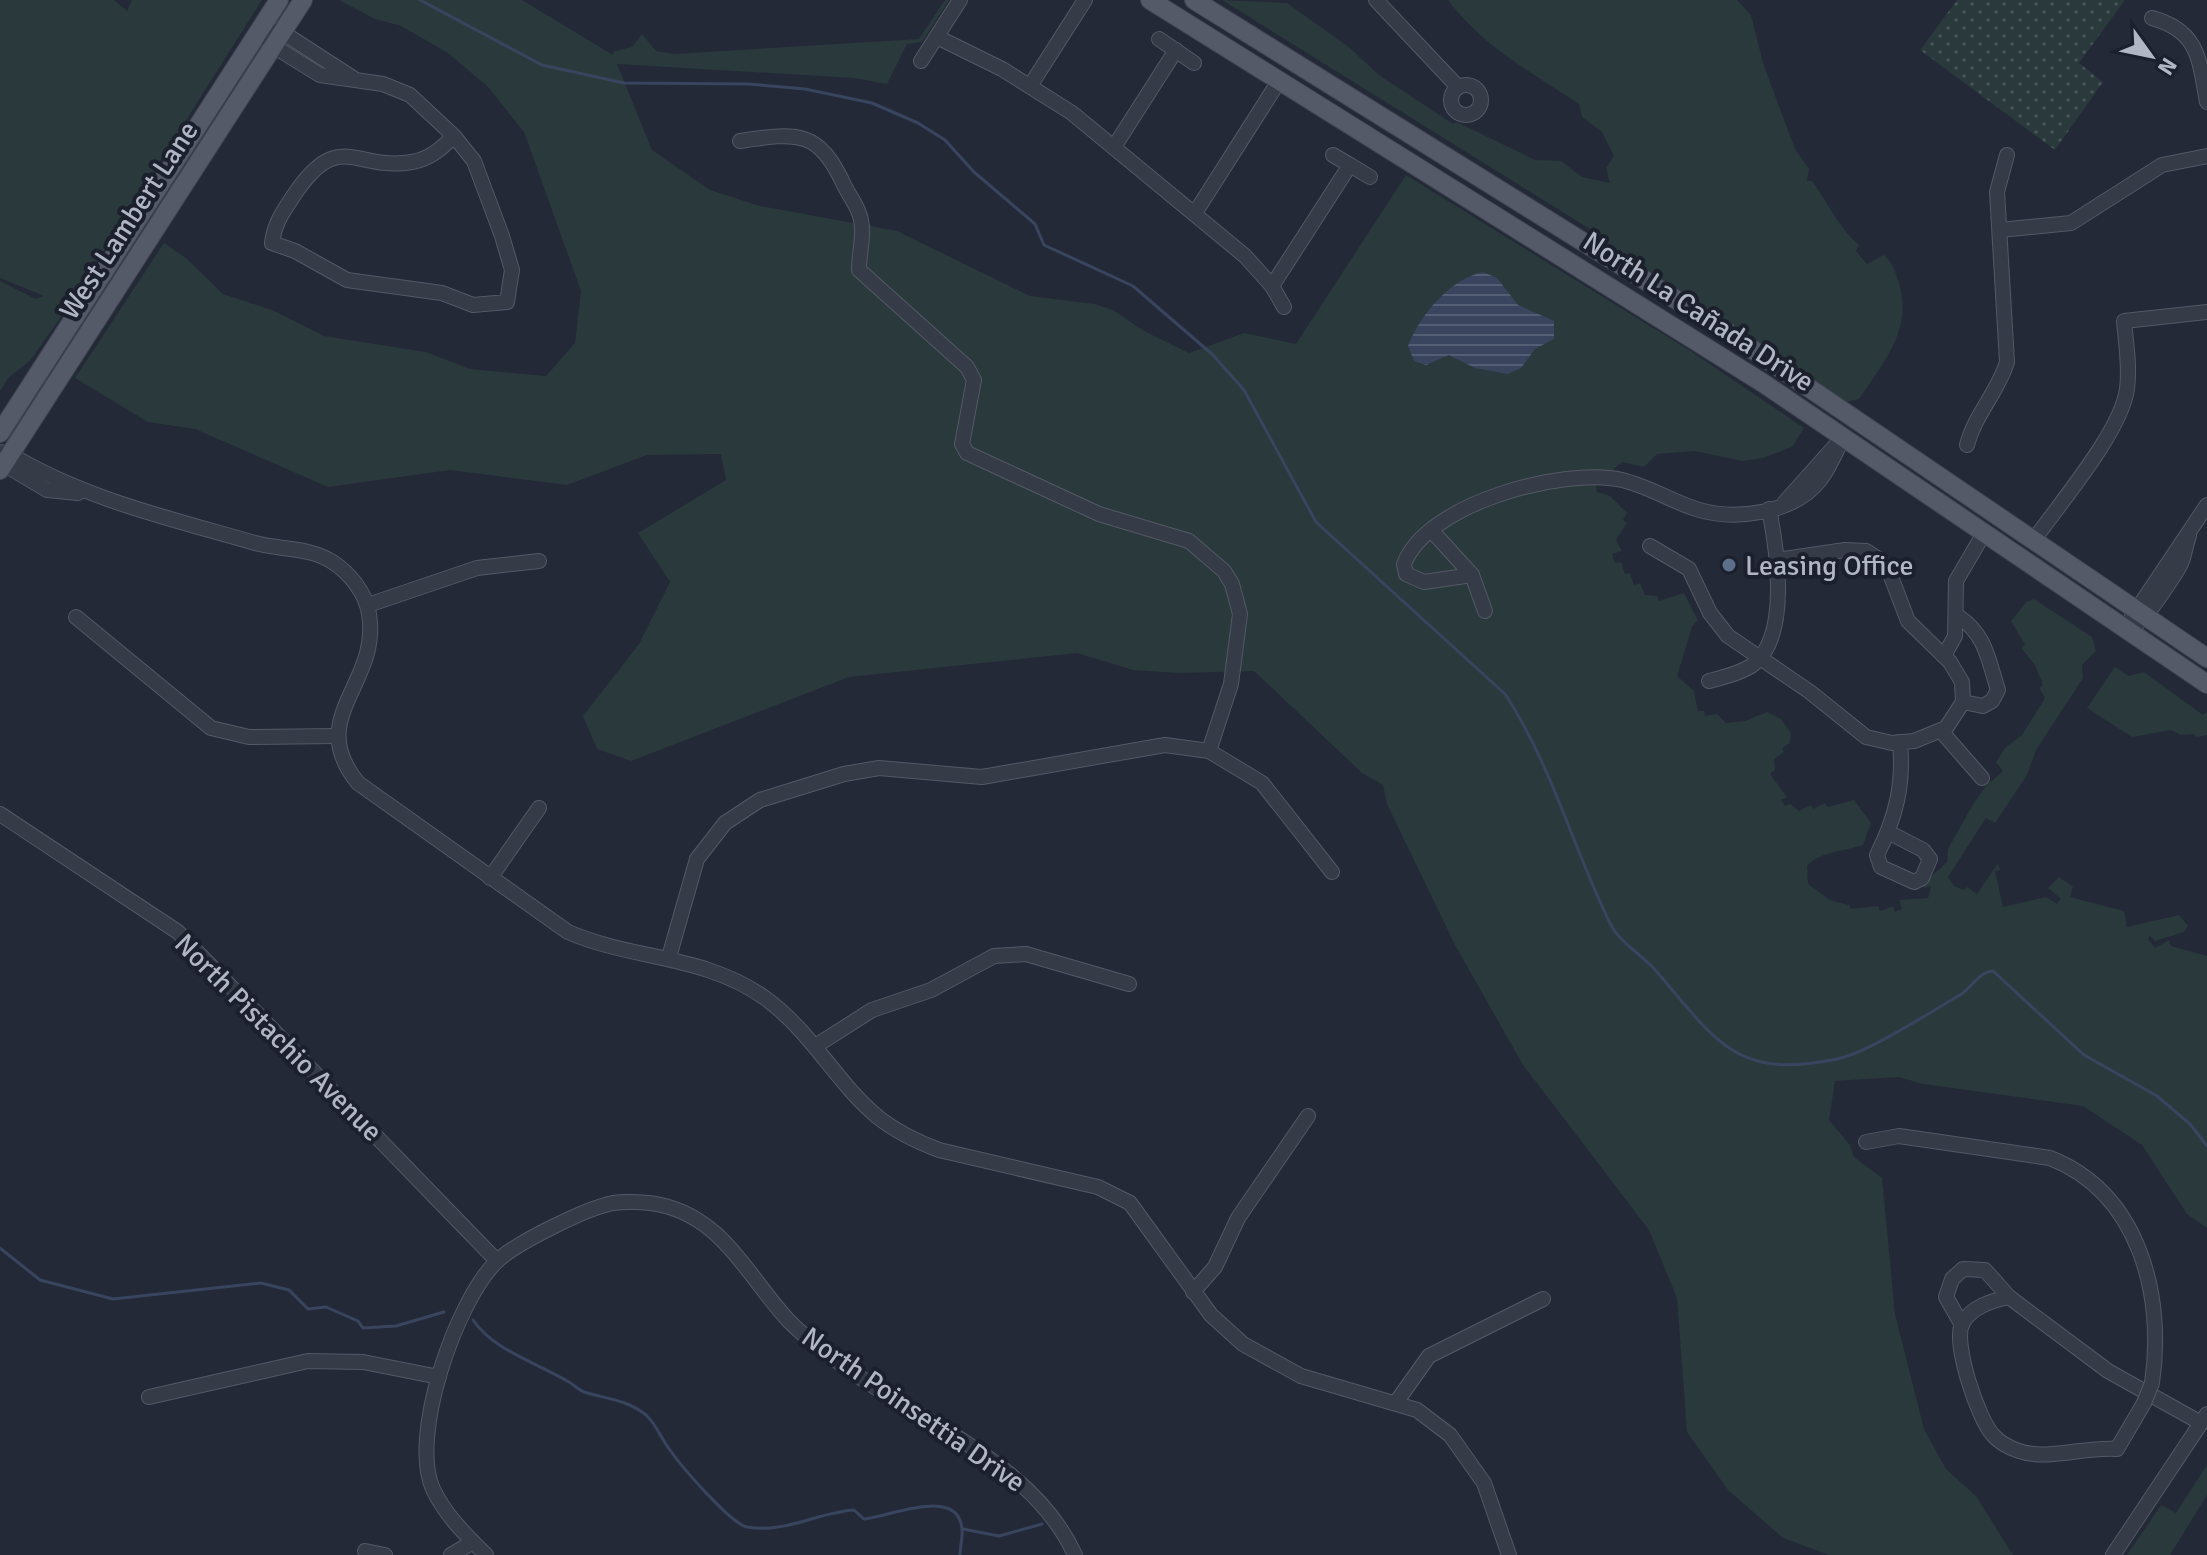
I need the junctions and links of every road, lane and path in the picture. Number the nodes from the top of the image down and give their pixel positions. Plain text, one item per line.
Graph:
1 (279, 0) edge
2 (303, 0) edge
3 (960, 0) edge
4 (1085, 0) edge
5 (1150, 0) edge
6 (1194, 0) edge
7 (1376, 0) edge
8 (2152, 18) dead end
9 (261, 29) junction
10 (937, 37) junction
11 (277, 39) junction
12 (1159, 39) dead end
13 (1176, 50) junction
14 (921, 61) dead end
15 (1194, 63) dead end
16 (1279, 81) junction
17 (1030, 86) junction
18 (1458, 87) dead end
19 (2207, 102) edge
20 (454, 136) junction
21 (740, 141) dead end
22 (1114, 147) junction
23 (1333, 155) dead end
24 (2007, 155) dead end
25 (2207, 156) edge
26 (1350, 165) junction
27 (1457, 165) junction
28 (1370, 177) dead end
29 (1445, 184) junction
30 (1195, 213) junction
31 (2000, 230) junction
32 (1272, 286) junction
33 (1284, 307) dead end
34 (2207, 312) edge
35 (0, 433) edge
36 (1843, 437) junction
37 (1967, 445) dead end
38 (3, 461) edge
39 (2207, 505) edge
40 (1769, 509) junction
41 (1432, 531) junction
42 (1984, 533) junction
43 (2034, 540) junction
44 (1650, 546) dead end
45 (1776, 560) junction
46 (539, 561) dead end
47 (1472, 575) junction
48 (368, 605) junction
49 (1485, 611) dead end
50 (2142, 614) junction
51 (1958, 616) junction
52 (76, 617) dead end
53 (2125, 629) junction
54 (1944, 656) junction
55 (1759, 657) junction
56 (2207, 658) edge
57 (1709, 681) dead end
58 (2207, 684) edge
59 (1963, 702) junction
60 (1941, 731) junction
61 (337, 736) junction
62 (1900, 742) junction
63 (1209, 751) junction
64 (1982, 778) dead end
65 (539, 808) dead end
66 (0, 814) edge
67 (1888, 832) dead end
68 (1332, 872) dead end
69 (490, 878) junction
70 (669, 957) junction
71 (1129, 984) dead end
72 (817, 1045) junction
73 (1308, 1116) dead end
74 (1866, 1142) dead end
75 (497, 1261) junction
76 (1193, 1292) junction
77 (2009, 1297) junction
78 (1543, 1299) dead end
79 (1962, 1325) junction
80 (439, 1377) junction
81 (149, 1397) dead end
82 (1397, 1401) junction
83 (2204, 1418) edge
84 (473, 1542) junction
85 (365, 1551) dead end
86 (385, 1555) edge
87 (451, 1555) edge
88 (486, 1555) edge
89 (1075, 1555) edge
90 (1509, 1555) edge
91 (2113, 1555) edge

1 - 9 main road, West Lambert Lane
2 - 11 main road, West Lambert Lane
3 - 10 street
4 - 17 street
5 - 16 main road, North La Cañada Drive
6 - 27 main road, North La Cañada Drive
7 - 18 street
8 - 19 street
9 - 11 street
9 - 35 main road, West Lambert Lane
10 - 14 street
10 - 17 street
11 - 20 street
11 - 38 main road, West Lambert Lane
12 - 13 street
13 - 15 street
13 - 22 street
16 - 29 main road, North La Cañada Drive
16 - 30 street
17 - 22 street
20 - 20 street
21 - 63 street
22 - 30 street
23 - 26 street
24 - 31 street
25 - 31 street
26 - 28 street
26 - 32 street
27 - 29 main road
27 - 43 main road, North La Cañada Drive
29 - 36 main road, North La Cañada Drive
30 - 32 street
31 - 37 street
32 - 33 street
34 - 43 street
36 - 40 street
36 - 42 main road, North La Cañada Drive
38 - 48 street
39 - 50 street
40 - 41 street
40 - 45 street
41 - 47 street
41 - 47 street
42 - 51 street
42 - 53 main road, North La Cañada Drive
43 - 50 main road, North La Cañada Drive
44 - 55 street
45 - 54 street
45 - 55 street
46 - 48 street
47 - 49 street
48 - 61 street
50 - 53 street
50 - 56 main road, North La Cañada Drive
51 - 54 street
51 - 59 street
52 - 61 street
53 - 58 main road, North La Cañada Drive
54 - 59 street
55 - 57 street
55 - 62 street
59 - 60 street
60 - 62 street
60 - 64 street
61 - 69 street
62 - 67 street
63 - 68 street
63 - 70 street
65 - 69 street
66 - 75 street, North Pistachio Avenue
69 - 70 street
70 - 72 street
71 - 72 street
72 - 76 street
73 - 76 street
74 - 79 street, bridge
75 - 80 street
75 - 89 street, North Poinsettia Drive
76 - 82 street
77 - 79 street
77 - 79 street
77 - 83 street
78 - 82 street
80 - 81 street
80 - 84 street
82 - 90 street
83 - 91 street
84 - 87 street
84 - 88 street
85 - 86 street

